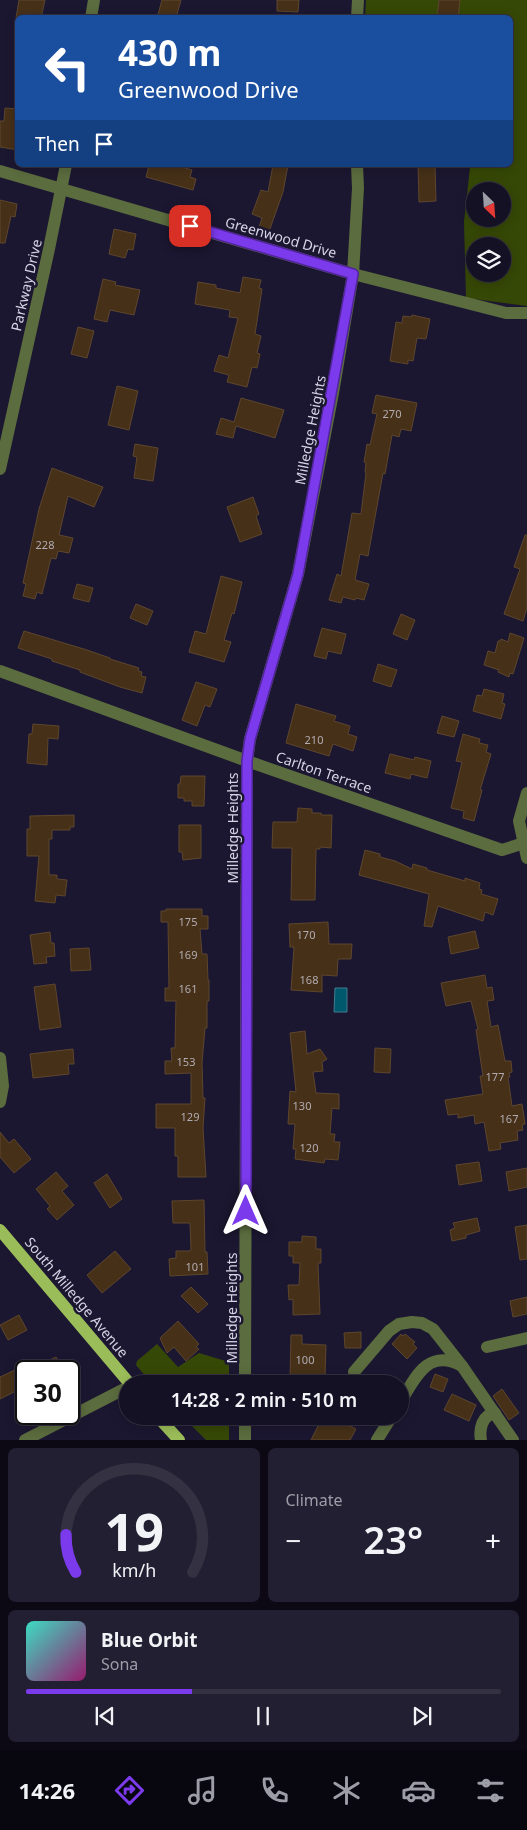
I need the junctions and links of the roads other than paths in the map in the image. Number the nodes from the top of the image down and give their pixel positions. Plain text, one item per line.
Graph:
1 (94, 0) edge
2 (358, 0) edge
3 (92, 15) edge
4 (357, 15) edge
5 (66, 167) edge
6 (357, 167) edge
7 (0, 171) edge
8 (62, 189) junction
9 (353, 274) junction
10 (527, 313) edge
11 (0, 469) edge
12 (0, 671) edge
13 (247, 761) junction
14 (527, 793) edge
15 (525, 843) edge
16 (527, 858) edge
17 (0, 1058) edge
18 (0, 1102) edge
19 (0, 1230) edge
20 (527, 1338) edge
21 (488, 1347) dead end
22 (462, 1366) junction
23 (354, 1372) dead end
24 (122, 1375) edge
25 (245, 1375) edge
26 (409, 1388) edge
27 (119, 1392) edge
28 (495, 1413) junction
29 (166, 1425) edge
30 (245, 1425) edge
31 (386, 1425) edge
32 (25, 1440) edge
33 (180, 1440) edge
34 (245, 1440) edge
35 (377, 1440) edge
36 (481, 1440) edge
37 (514, 1440) edge

1 - 3 street
2 - 4 street
5 - 8 street, Parkway Drive
6 - 9 street, Milledge Heights
7 - 8 street, Greenwood Drive
8 - 9 street, Greenwood Drive
8 - 11 street, Parkway Drive
9 - 10 street, Greenwood Drive
9 - 13 street, Milledge Heights
12 - 13 street, Carlton Terrace
13 - 15 street, Carlton Terrace
13 - 25 street, Milledge Heights
14 - 15 street
15 - 16 street
17 - 18 street
19 - 24 main road, South Milledge Avenue
20 - 21 street
22 - 23 street
22 - 26 street
22 - 28 street
27 - 32 street
28 - 36 street
28 - 37 street
29 - 33 main road
30 - 34 street
31 - 35 street

